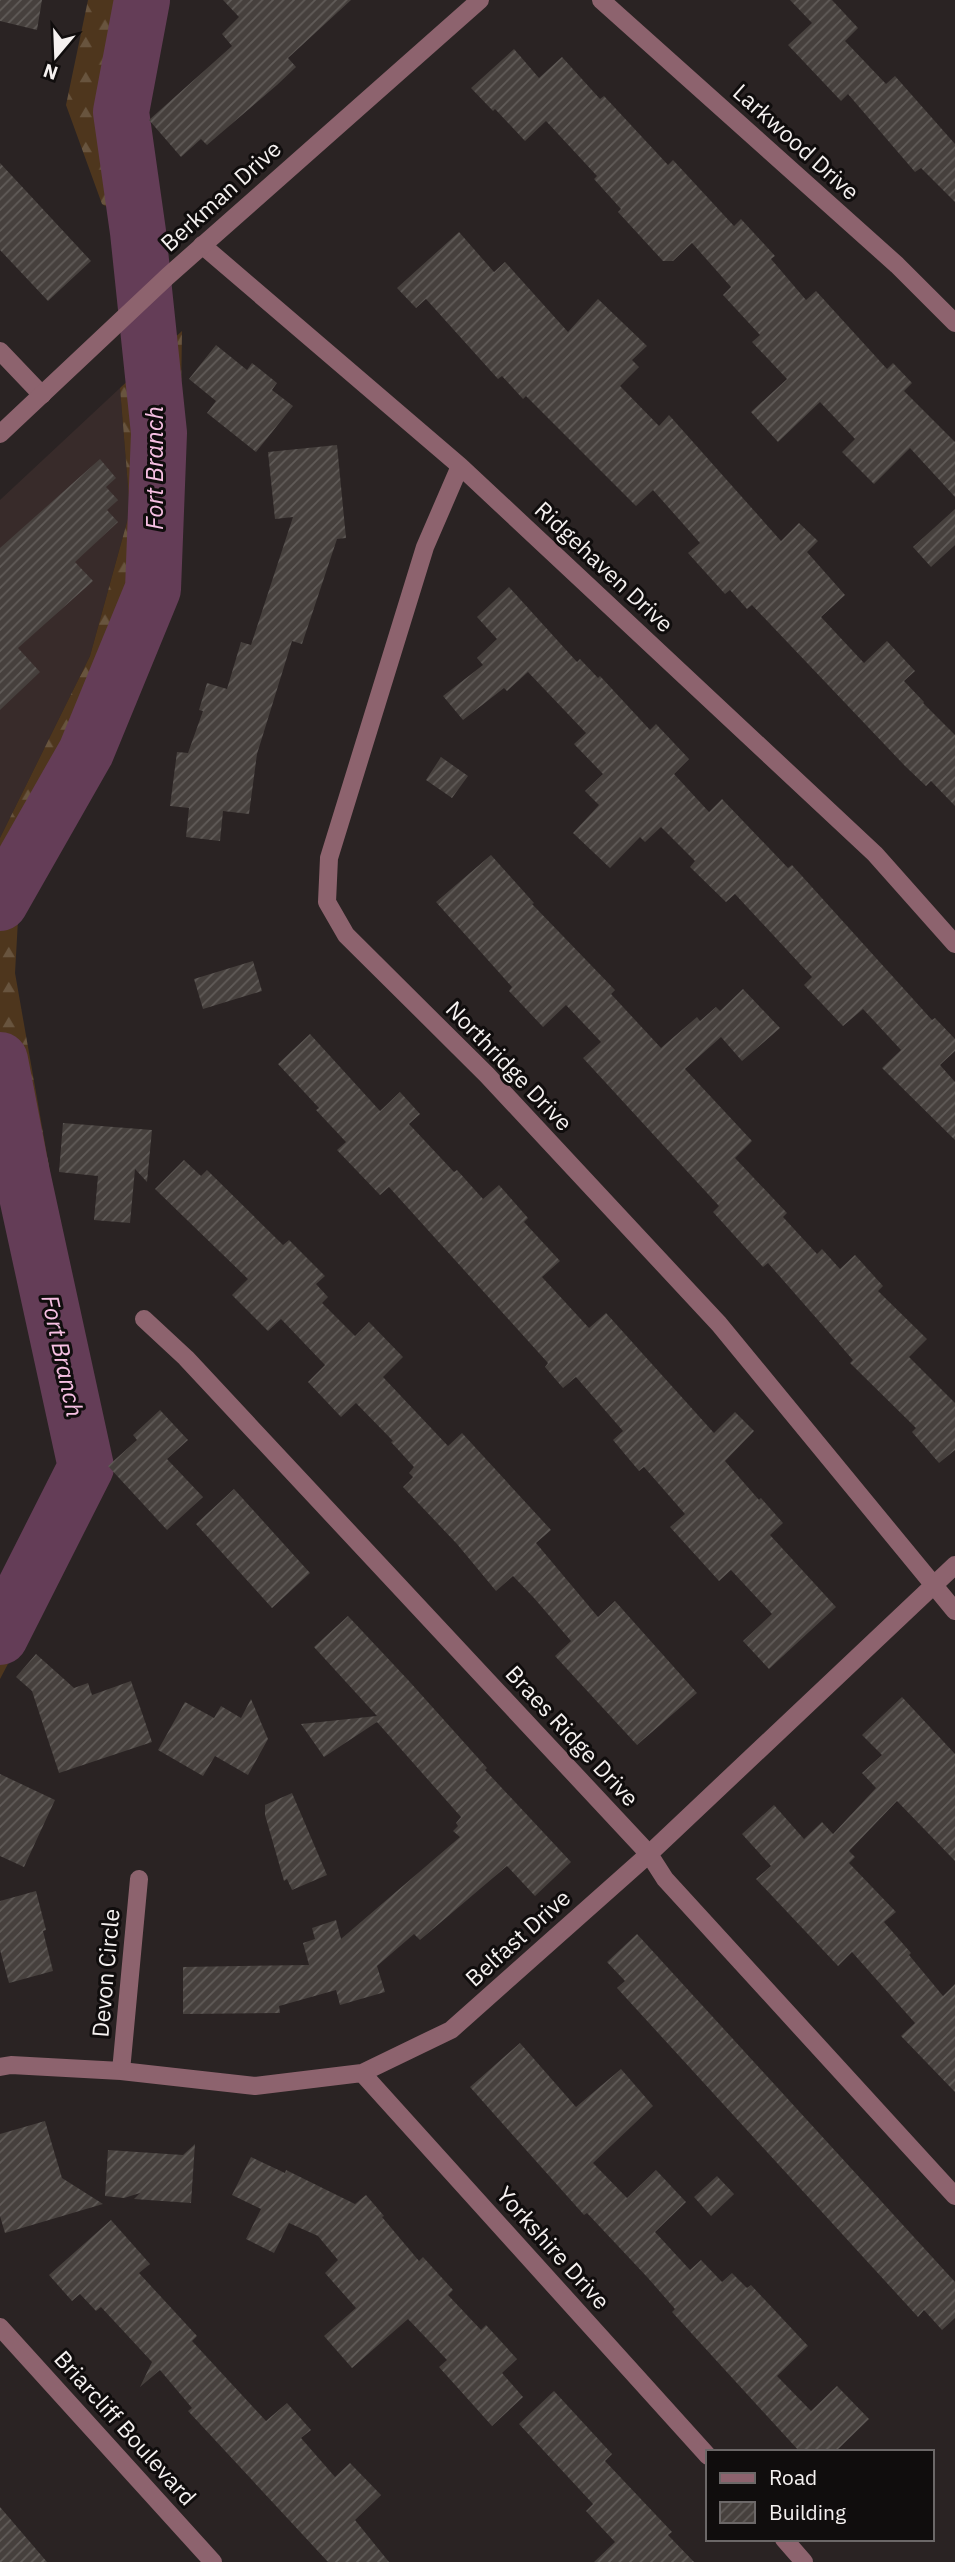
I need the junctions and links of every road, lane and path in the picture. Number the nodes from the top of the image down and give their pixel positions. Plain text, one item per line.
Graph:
1 (480, 0) edge
2 (601, 0) edge
3 (202, 245) junction
4 (955, 323) edge
5 (0, 351) edge
6 (41, 395) junction
7 (0, 434) edge
8 (460, 466) junction
9 (955, 944) edge
10 (144, 1319) dead end
11 (955, 1565) edge
12 (933, 1584) junction
13 (955, 1611) edge
14 (649, 1854) junction
15 (139, 1879) dead end
16 (0, 2067) edge
17 (121, 2071) junction
18 (362, 2073) junction
19 (955, 2196) edge
20 (0, 2327) edge
21 (706, 2454) edge
22 (786, 2541) edge
23 (213, 2562) edge
24 (804, 2562) edge

1 - 3 street, Berkman Drive
2 - 4 street, Larkwood Drive
3 - 6 street, Berkman Drive
3 - 8 street, Ridgehaven Drive
5 - 6 street
6 - 7 street, Berkman Drive
8 - 9 street, Ridgehaven Drive
8 - 12 street, Northridge Drive
10 - 14 street, Braes Ridge Drive
11 - 12 street, Belfast Drive
12 - 13 street, Northridge Drive
12 - 14 street, Belfast Drive
14 - 18 street, Belfast Drive
14 - 19 street, Braes Ridge Drive
15 - 17 street, Devon Circle
16 - 17 street, Belfast Drive
17 - 18 street, Belfast Drive
18 - 21 street, Yorkshire Drive
20 - 23 street, Briarcliff Boulevard
22 - 24 street

